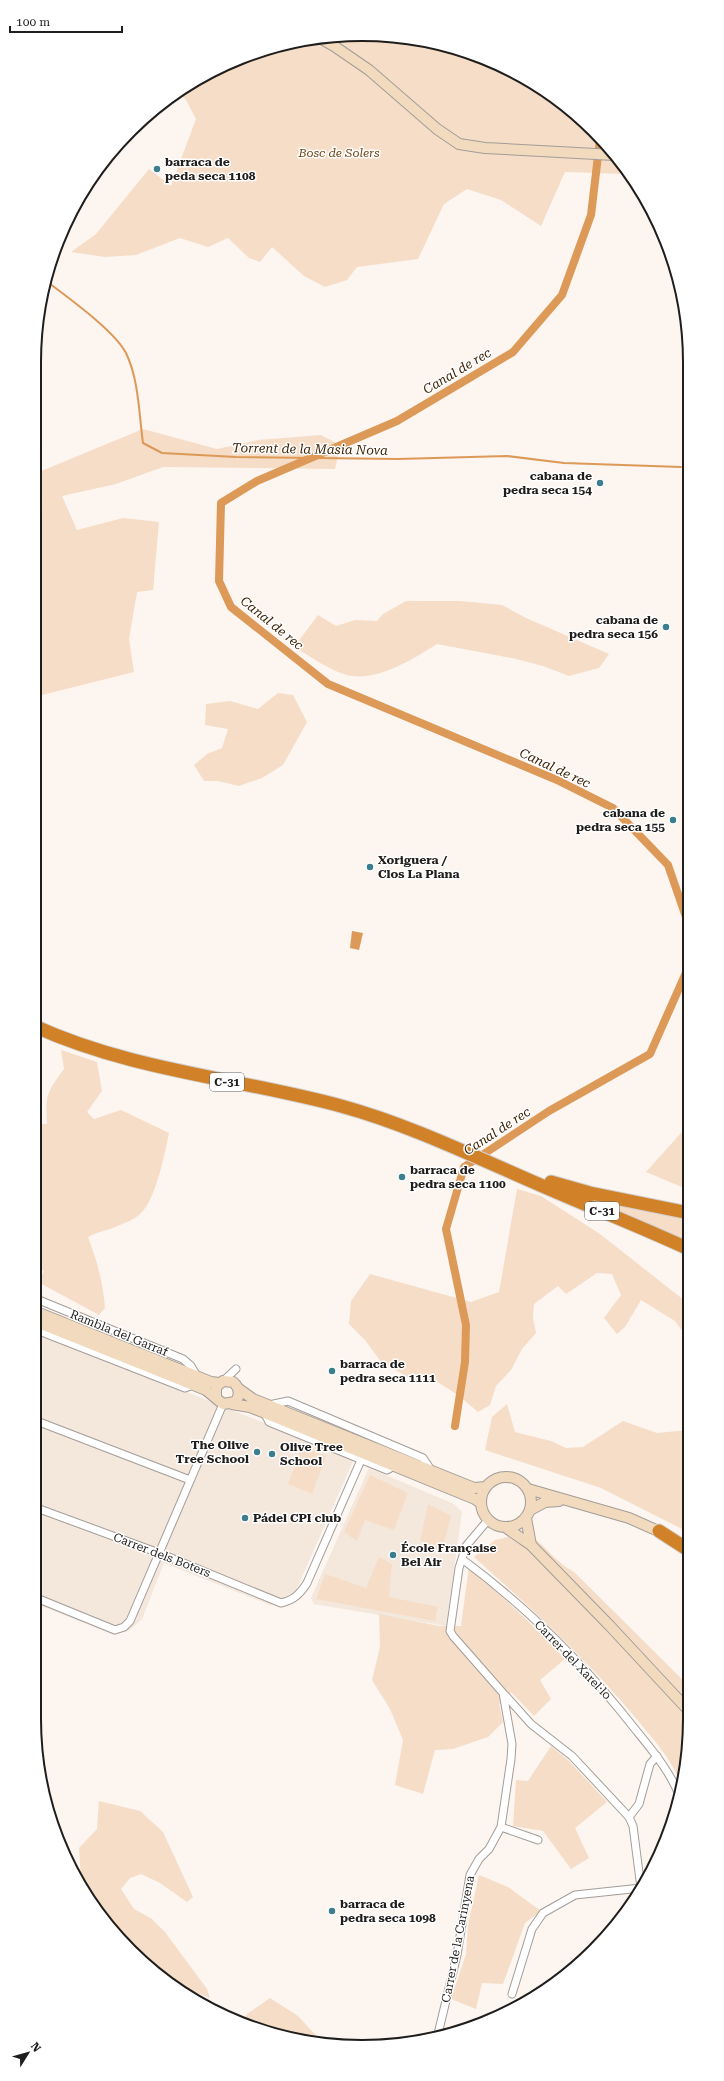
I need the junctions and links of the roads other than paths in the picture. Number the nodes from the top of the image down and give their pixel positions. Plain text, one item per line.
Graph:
1 (329, 43) edge
2 (606, 154) edge
3 (41, 1029) edge
4 (514, 1172) junction
5 (683, 1212) edge
6 (683, 1246) edge
7 (41, 1301) edge
8 (41, 1314) edge
9 (41, 1324) edge
10 (41, 1332) edge
11 (195, 1380) junction
12 (221, 1382) junction
13 (238, 1387) junction
14 (224, 1402) junction
15 (267, 1409) junction
16 (41, 1423) edge
17 (361, 1460) junction
18 (394, 1466) junction
19 (190, 1480) junction
20 (486, 1487) junction
21 (528, 1489) junction
22 (568, 1500) junction
23 (478, 1501) junction
24 (41, 1510) edge
25 (528, 1514) junction
26 (488, 1520) junction
27 (505, 1527) junction
28 (659, 1531) junction
29 (683, 1541) edge
30 (531, 1545) junction
31 (683, 1546) edge
32 (159, 1553) junction
33 (462, 1559) junction
34 (41, 1600) edge
35 (504, 1693) junction
36 (683, 1704) edge
37 (657, 1756) junction
38 (676, 1787) edge
39 (629, 1817) junction
40 (501, 1827) junction
41 (538, 1840) dead end
42 (640, 1880) edge
43 (634, 1889) edge
44 (512, 1994) dead end
45 (439, 2031) edge

1 - 2 street
3 - 4 highway, C-31
4 - 5 highway, C-31
4 - 6 highway, C-31
7 - 11 street, Rambla del Garraf
8 - 11 street, Rambla del Garraf
9 - 11 street, Rambla del Garraf
10 - 11 street, Rambla del Garraf
11 - 12 street, Rambla del Garraf
11 - 14 street, Rambla del Garraf
12 - 13 street
12 - 14 street
13 - 14 street
13 - 15 street, Rambla del Garraf
14 - 15 street, Rambla del Garraf
14 - 19 street
15 - 17 street, Rambla del Garraf
15 - 18 street, Rambla del Garraf
15 - 20 street, Rambla del Garraf
16 - 19 street
17 - 18 street, Rambla del Garraf
17 - 32 street, Carrer dels Boters
18 - 23 street, Rambla del Garraf
19 - 32 street
20 - 21 street
20 - 23 street
21 - 22 street
21 - 25 street
22 - 25 street
22 - 28 street
23 - 26 street
24 - 32 street, Carrer dels Boters
25 - 27 street
25 - 30 street
26 - 27 street
26 - 33 street
27 - 30 street
28 - 29 street
28 - 31 highway
30 - 36 street
32 - 34 street
33 - 35 street
33 - 37 street, Carrer del Xarel·lo
35 - 39 street
35 - 40 street, Carrer de la Carinyena
37 - 38 street, Carrer del Xarel·lo
37 - 39 street
39 - 42 street
40 - 41 street
40 - 45 street, Carrer de la Carinyena
43 - 44 street

